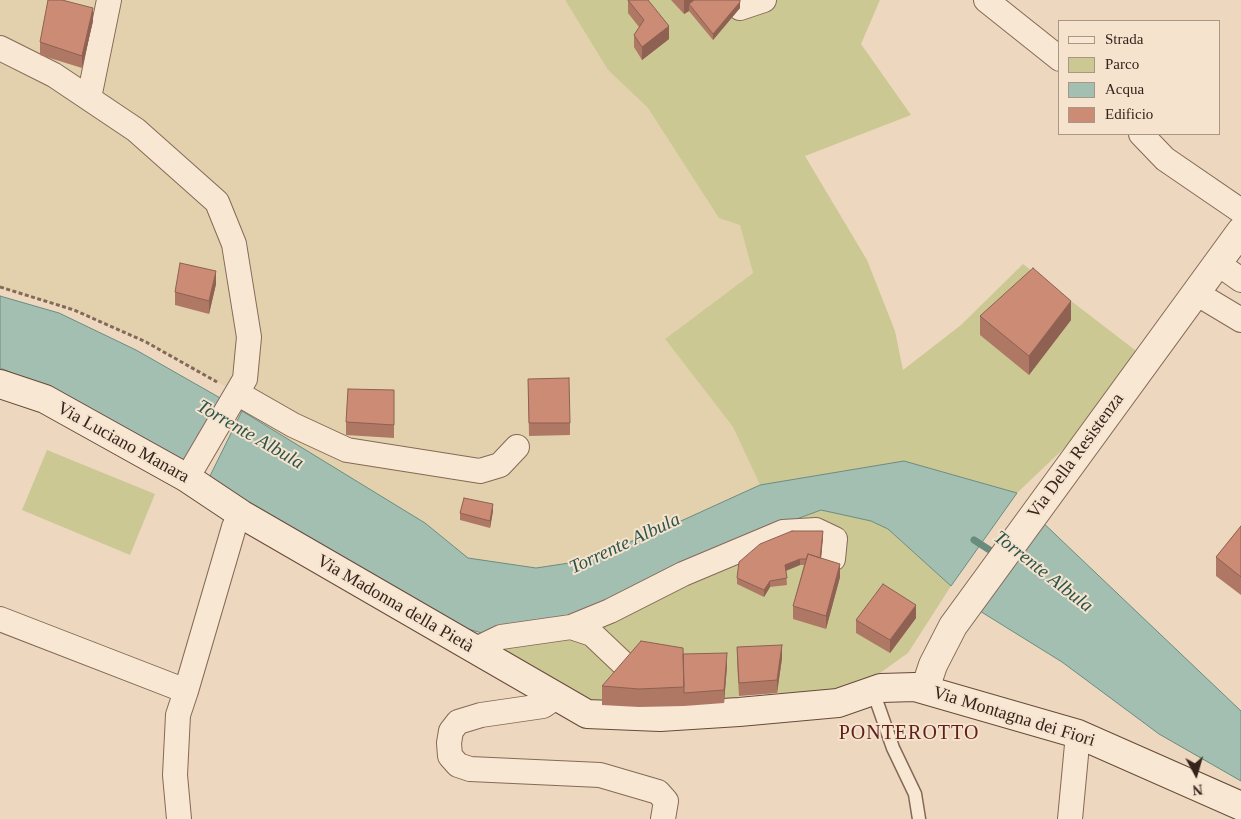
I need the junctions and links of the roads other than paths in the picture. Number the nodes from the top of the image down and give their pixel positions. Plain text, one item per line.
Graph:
1 (109, 0) edge
2 (764, 0) edge
3 (986, 0) edge
4 (740, 8) edge
5 (0, 48) edge
6 (1058, 57) edge
7 (88, 98) junction
8 (1142, 135) edge
9 (1241, 211) edge
10 (1241, 231) edge
11 (1217, 264) junction
12 (1241, 280) edge
13 (1196, 293) junction
14 (1241, 320) edge
15 (0, 384) edge
16 (237, 393) junction
17 (517, 447) dead end
18 (194, 467) junction
19 (241, 514) junction
20 (833, 559) dead end
21 (0, 619) edge
22 (571, 627) junction
23 (474, 650) junction
24 (631, 671) edge
25 (925, 689) junction
26 (186, 691) junction
27 (873, 691) junction
28 (555, 698) junction
29 (1078, 734) junction
30 (1241, 806) edge
31 (179, 819) edge
32 (662, 819) edge
33 (919, 819) edge
34 (1070, 819) edge

1 - 7 street
2 - 4 street
3 - 6 street
5 - 7 street
7 - 16 street
8 - 9 street
10 - 11 main road, Via Della Resistenza
11 - 12 street
11 - 13 main road, Via Della Resistenza
13 - 14 street
13 - 25 main road, Via Della Resistenza
15 - 18 main road, Via Luciano Manara
16 - 17 street
16 - 18 street
18 - 19 main road, Via Luciano Manara
19 - 23 main road, Via Madonna della Pietà
19 - 26 street
20 - 22 street
21 - 26 street
22 - 23 street
22 - 24 street
23 - 28 main road, Via Madonna della Pietà
25 - 27 main road, Via Madonna della Pietà
25 - 29 main road, Via Montagna dei Fiori
26 - 31 street
27 - 28 main road, Via Madonna della Pietà
27 - 33 lane
28 - 32 street
29 - 30 main road, Via Montagna dei Fiori
29 - 34 street

